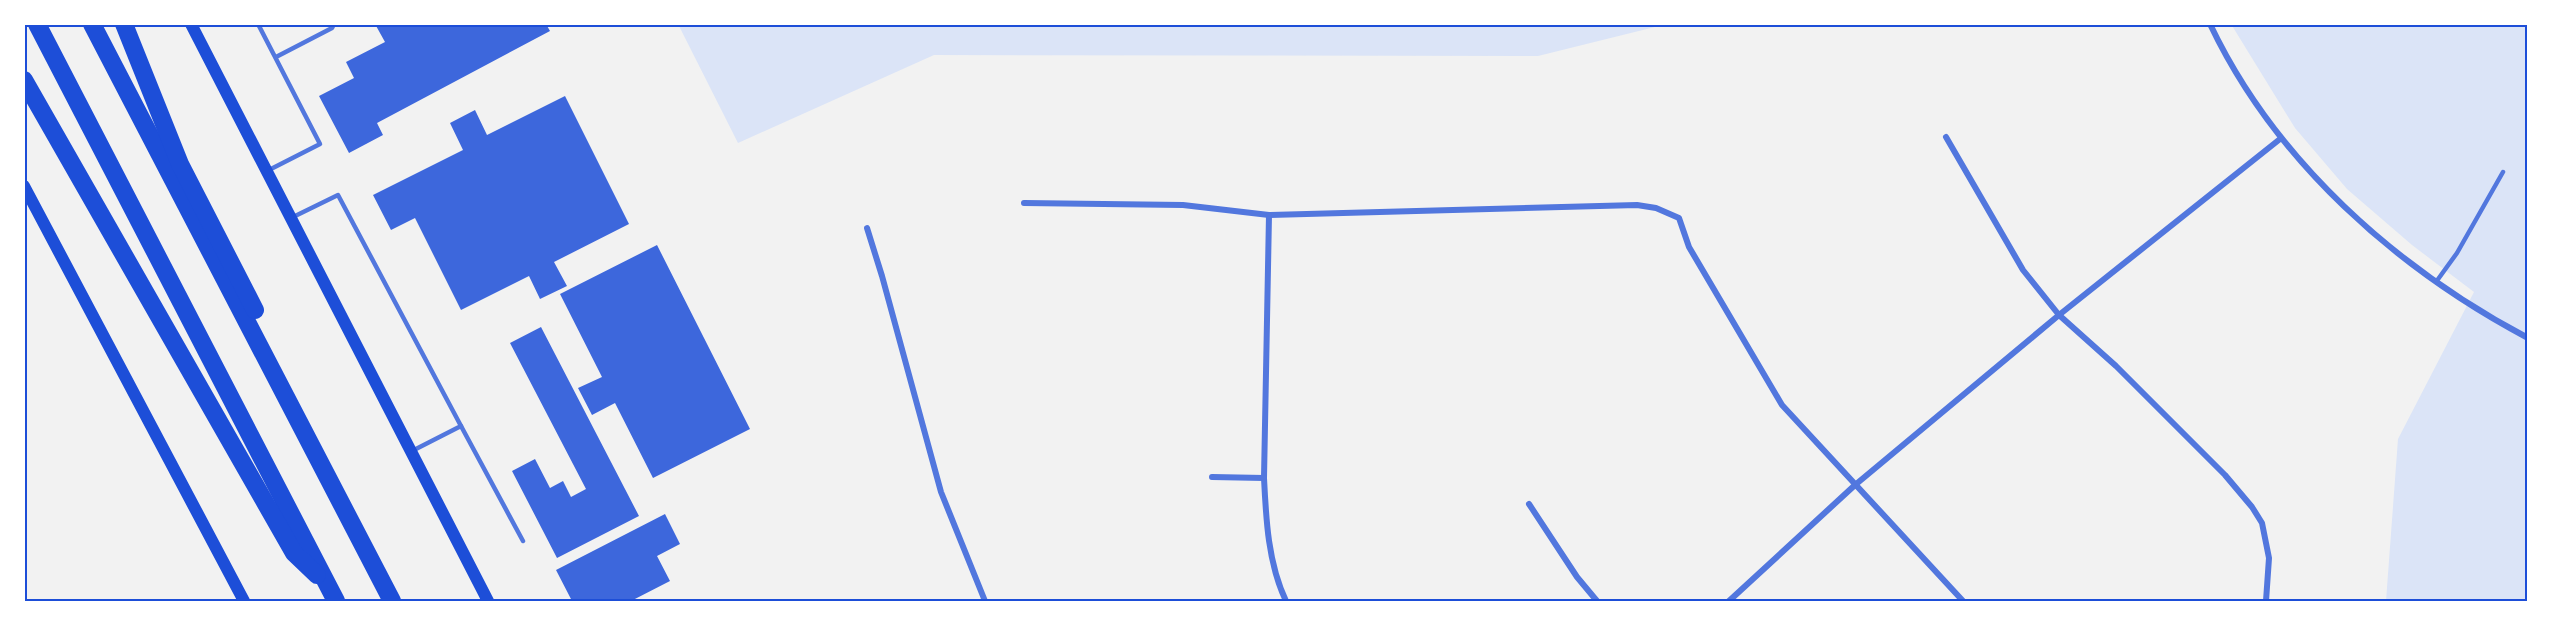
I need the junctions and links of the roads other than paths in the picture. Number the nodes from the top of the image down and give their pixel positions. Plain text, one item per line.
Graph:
1 (37, 24) edge
2 (92, 24) edge
3 (124, 24) edge
4 (191, 24) edge
5 (258, 24) edge
6 (334, 24) edge
7 (2210, 24) edge
8 (276, 57) junction
9 (24, 80) edge
10 (1946, 137) dead end
11 (2280, 139) junction
12 (267, 171) junction
13 (2503, 172) dead end
14 (24, 186) edge
15 (1024, 203) dead end
16 (1269, 215) junction
17 (291, 218) junction
18 (867, 228) dead end
19 (2436, 282) junction
20 (2059, 315) junction
21 (2528, 338) edge
22 (461, 426) junction
23 (411, 451) junction
24 (1212, 477) dead end
25 (1264, 478) junction
26 (1855, 485) junction
27 (1529, 504) dead end
28 (523, 541) dead end
29 (381, 580) junction
30 (332, 593) edge
31 (244, 601) edge
32 (392, 601) edge
33 (488, 601) edge
34 (985, 601) edge
35 (1286, 601) edge
36 (1596, 601) edge
37 (1729, 601) edge
38 (1963, 601) edge
39 (2266, 601) edge

1 - 30 highway
2 - 29 highway
3 - 29 highway
4 - 12 main road
5 - 8 lane
6 - 8 lane
7 - 11 street
8 - 12 lane
9 - 30 highway
10 - 20 street
11 - 19 street
11 - 20 street
12 - 17 main road
13 - 19 lane
14 - 31 main road
15 - 16 street
16 - 25 street
16 - 26 street
17 - 22 lane
17 - 23 main road
18 - 34 street
19 - 21 street
20 - 26 street
20 - 39 street
22 - 23 lane
22 - 28 lane
23 - 33 main road
24 - 25 street
25 - 35 street
26 - 37 street
26 - 38 street
27 - 36 street
29 - 32 highway

